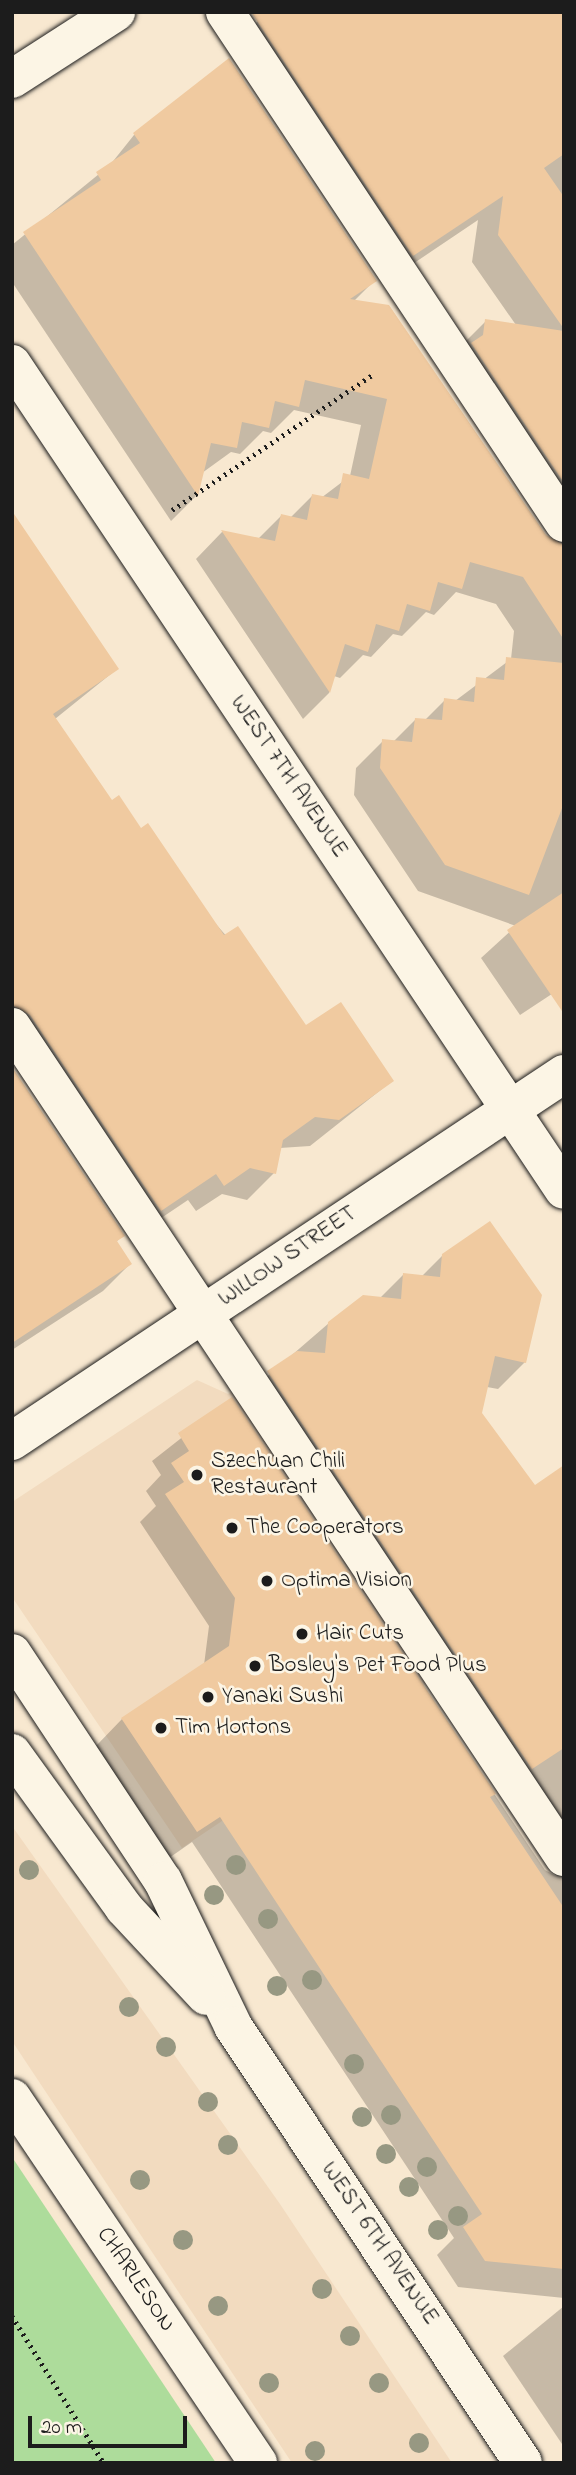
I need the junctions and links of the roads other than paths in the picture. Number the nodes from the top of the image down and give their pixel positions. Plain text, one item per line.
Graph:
1 (116, 12) edge
2 (225, 12) edge
3 (12, 79) edge
4 (12, 364) edge
5 (564, 523) edge
6 (12, 1027) edge
7 (564, 1074) edge
8 (510, 1109) junction
9 (564, 1190) edge
10 (200, 1316) junction
11 (12, 1441) edge
12 (12, 1653) edge
13 (12, 1754) edge
14 (564, 1857) edge
15 (233, 2026) junction
16 (12, 2098) edge
17 (258, 2463) edge
18 (523, 2463) edge

1 - 3 street
2 - 5 street
4 - 8 street, WEST 7TH AVENUE
6 - 10 street
7 - 8 street, WILLOW STREET
8 - 9 street, WEST 7TH AVENUE
8 - 10 street, WILLOW STREET
10 - 11 street, WILLOW STREET
10 - 14 street
12 - 15 street, WEST 6TH AVENUE
13 - 15 street, WEST 6TH AVENUE
15 - 18 street, WEST 6TH AVENUE
16 - 17 street, CHARLESON

